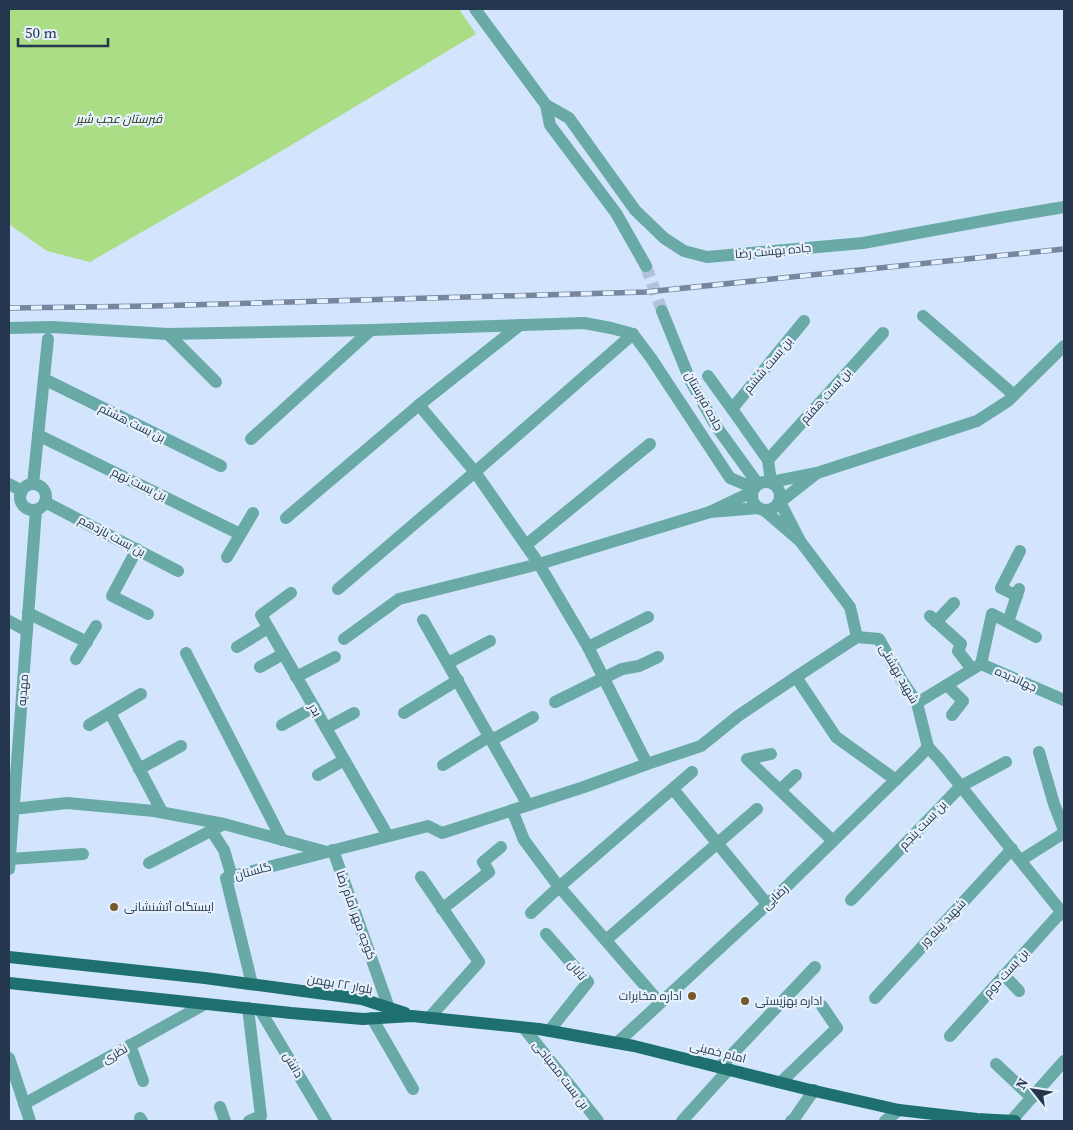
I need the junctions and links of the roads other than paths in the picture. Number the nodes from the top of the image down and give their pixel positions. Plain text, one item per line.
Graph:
1 (475, 9) edge
2 (546, 105) junction
3 (1064, 207) edge
4 (646, 266) tunnel mouth
5 (662, 311) tunnel mouth
6 (923, 316) dead end
7 (804, 322) dead end
8 (520, 325) junction
9 (9, 328) edge
10 (371, 330) junction
11 (883, 332) dead end
12 (168, 334) junction
13 (633, 334) junction
14 (48, 339) dead end
15 (1064, 346) edge
16 (708, 376) dead end
17 (44, 380) junction
18 (216, 382) dead end
19 (1014, 395) junction
20 (419, 405) junction
21 (732, 409) junction
22 (38, 435) junction
23 (251, 439) dead end
24 (650, 444) dead end
25 (768, 460) junction
26 (221, 466) dead end
27 (475, 472) junction
28 (817, 473) junction
29 (771, 482) junction
30 (9, 484) edge
31 (27, 488) junction
32 (755, 488) junction
33 (780, 502) junction
34 (41, 506) junction
35 (761, 509) junction
36 (710, 512) junction
37 (253, 513) dead end
38 (286, 518) dead end
39 (240, 534) junction
40 (800, 541) junction
41 (526, 545) junction
42 (136, 549) junction
43 (1020, 551) dead end
44 (227, 557) dead end
45 (539, 564) junction
46 (178, 571) dead end
47 (338, 589) dead end
48 (291, 593) dead end
49 (954, 603) dead end
50 (28, 613) junction
51 (148, 614) dead end
52 (648, 617) dead end
53 (423, 620) dead end
54 (9, 621) edge
55 (1008, 622) junction
56 (96, 626) dead end
57 (268, 628) junction
58 (27, 631) junction
59 (857, 637) junction
60 (1036, 637) dead end
61 (344, 639) dead end
62 (490, 641) dead end
63 (87, 642) junction
64 (237, 647) dead end
65 (588, 647) junction
66 (186, 653) dead end
67 (283, 654) junction
68 (335, 657) dead end
69 (658, 657) dead end
70 (76, 659) dead end
71 (448, 663) junction
72 (260, 667) dead end
73 (977, 667) junction
74 (296, 677) junction
75 (796, 677) junction
76 (604, 678) junction
77 (458, 680) junction
78 (947, 684) junction
79 (141, 694) dead end
80 (1064, 700) edge
81 (555, 702) dead end
82 (917, 703) junction
83 (314, 707) junction
84 (110, 713) junction
85 (354, 713) dead end
86 (404, 713) dead end
87 (952, 715) dead end
88 (533, 717) dead end
89 (89, 725) dead end
90 (282, 725) dead end
91 (326, 728) junction
92 (491, 738) junction
93 (181, 746) dead end
94 (928, 747) junction
95 (1039, 752) dead end
96 (771, 754) dead end
97 (344, 760) junction
98 (1006, 762) dead end
99 (647, 764) junction
100 (443, 765) dead end
101 (139, 769) junction
102 (692, 772) dead end
103 (796, 775) dead end
104 (318, 776) dead end
105 (896, 780) junction
106 (961, 786) junction
107 (673, 789) junction
108 (780, 790) junction
109 (528, 805) junction
110 (757, 808) dead end
111 (11, 809) edge
112 (512, 810) junction
113 (162, 812) junction
114 (224, 824) junction
115 (211, 830) junction
116 (1064, 832) edge
117 (388, 836) junction
118 (282, 840) junction
119 (833, 841) junction
120 (718, 844) junction
121 (501, 847) dead end
122 (1012, 849) junction
123 (330, 851) junction
124 (83, 854) dead end
125 (1021, 860) junction
126 (149, 863) dead end
127 (9, 864) edge
128 (232, 877) junction
129 (421, 877) dead end
130 (559, 887) junction
131 (850, 900) dead end
132 (767, 904) junction
133 (442, 909) junction
134 (531, 913) dead end
135 (1063, 913) edge
136 (546, 934) dead end
137 (606, 940) junction
138 (9, 957) edge
139 (815, 967) dead end
140 (1004, 975) junction
141 (9, 983) edge
142 (252, 984) junction
143 (1019, 991) dead end
144 (875, 998) dead end
145 (660, 1003) junction
146 (205, 1004) junction
147 (822, 1006) dead end
148 (389, 1008) junction
149 (254, 1009) junction
150 (412, 1016) junction
151 (372, 1018) junction
152 (429, 1018) junction
153 (524, 1028) junction
154 (549, 1031) junction
155 (950, 1036) dead end
156 (617, 1043) junction
157 (130, 1045) junction
158 (9, 1058) edge
159 (1064, 1061) edge
160 (996, 1064) dead end
161 (724, 1068) junction
162 (143, 1081) dead end
163 (781, 1082) junction
164 (13, 1085) edge
165 (413, 1089) dead end
166 (814, 1090) junction
167 (1032, 1098) junction
168 (24, 1104) junction
169 (220, 1106) dead end
170 (899, 1110) junction
171 (320, 1119) edge
172 (968, 1120) edge
173 (30, 1121) edge
174 (225, 1121) edge
175 (248, 1121) edge
176 (598, 1121) edge
177 (682, 1121) edge
178 (791, 1121) edge
179 (885, 1121) edge
180 (1011, 1121) edge
181 (1015, 1121) edge

1 - 2 street
2 - 3 street, جاده بهشت رضا
2 - 4 street
5 - 32 street, جاده قبرستان
6 - 19 street
7 - 21 street, بن بست ششم
8 - 10 street
8 - 13 street
8 - 20 street
9 - 12 street
10 - 12 street
10 - 23 street
11 - 25 street, بن بست هفتم
12 - 18 street
13 - 27 street
13 - 32 street
14 - 17 street
15 - 19 street
16 - 21 street
17 - 22 street
17 - 26 street, بن بست هشتم
19 - 28 street
20 - 27 street
20 - 38 street
21 - 25 street
22 - 31 street
22 - 39 street, بن بست نهم
24 - 41 street
25 - 29 street
27 - 41 street
27 - 47 street
28 - 29 street
28 - 33 street
29 - 32 street
29 - 33 street
30 - 31 street
31 - 34 street
31 - 34 street
32 - 35 street
32 - 36 street
33 - 35 street
33 - 40 street
34 - 42 street, بن بست یازدهم
34 - 50 street, مهدیه
35 - 36 street
35 - 40 street
36 - 45 street
37 - 39 street
39 - 44 street
40 - 59 street
41 - 45 street
42 - 46 street, بن بست یازدهم
42 - 51 street
43 - 55 street
45 - 61 street
45 - 65 street
48 - 57 street
49 - 73 street
50 - 58 street, مهدیه
50 - 63 street
52 - 65 street
53 - 71 street
54 - 58 street
55 - 60 street
55 - 73 street
56 - 63 street
57 - 64 street
57 - 67 street, بدر
58 - 111 street, مهدیه
59 - 75 street, گلستان
59 - 82 street, شهید بهشتی
62 - 71 street
63 - 70 street
65 - 76 street
66 - 118 street
67 - 72 street
67 - 74 street, بدر
68 - 74 street
69 - 76 street
71 - 77 street
73 - 78 street
73 - 80 street, جهاندیده
74 - 83 street, بدر
75 - 99 street, گلستان
75 - 105 street
76 - 81 street
76 - 99 street
77 - 86 street
77 - 92 street
78 - 82 street
78 - 87 street
79 - 84 street
82 - 94 street, شهید بهشتی
83 - 90 street
83 - 91 street, بدر
84 - 89 street
84 - 101 street
85 - 91 street
88 - 92 street
91 - 97 street, بدر
92 - 100 street
92 - 109 street
93 - 101 street
94 - 105 street, رضایی
94 - 106 street, شهید بهشتی
95 - 116 street
96 - 108 street
97 - 104 street
97 - 117 street, بدر
98 - 106 street, بن بست پنجم
99 - 109 street, گلستان
101 - 113 street
102 - 107 street
103 - 108 street
105 - 119 street, رضایی
106 - 122 street, شهید بهشتی
106 - 131 street, بن بست پنجم
107 - 120 street
107 - 130 street
108 - 119 street
109 - 112 street, گلستان
110 - 120 street
111 - 113 street
111 - 127 street, مهدیه
112 - 117 street, گلستان
112 - 130 street
113 - 114 street
114 - 115 street
114 - 118 street
115 - 126 street
115 - 128 street
116 - 125 street
117 - 123 street, گلستان
118 - 123 street
119 - 132 street, رضایی
120 - 132 street
120 - 137 street
121 - 133 street
122 - 125 street, شهید بهشتی
122 - 144 street, شهید پیله ور
123 - 128 street, گلستان
123 - 148 street, کوچه مهر امام رضا
124 - 127 street
125 - 135 street, شهید بهشتی
128 - 142 street, گلستان
129 - 133 street
130 - 134 street
130 - 137 street
132 - 145 street, رضایی
133 - 152 street
135 - 140 street, بن بست دوم
136 - 154 street, تابان
137 - 145 street
138 - 142 main road, بلوار ۲۲ بهمن
139 - 161 street
140 - 143 street
140 - 155 street, بن بست دوم
141 - 146 main road
142 - 148 main road, بلوار ۲۲ بهمن
145 - 156 street, رضایی
146 - 149 main road
146 - 157 street, نظری
147 - 163 street
148 - 150 main road, بلوار ۲۲ بهمن
149 - 151 main road
149 - 171 street, دانش
149 - 175 street
150 - 151 main road
150 - 152 main road, امام خمینی
151 - 165 street
152 - 153 main road, امام خمینی
153 - 154 main road, امام خمینی
153 - 176 street, بن بست مصباحی
154 - 156 main road, امام خمینی
156 - 161 main road, امام خمینی
157 - 162 street
157 - 168 street, نظری
158 - 164 street
159 - 167 street
160 - 167 street
161 - 163 main road, امام خمینی
161 - 177 street
163 - 166 main road, امام خمینی
164 - 168 street
166 - 170 main road, امام خمینی
166 - 178 street
167 - 180 street
168 - 173 street
169 - 174 street
170 - 172 main road, امام خمینی
170 - 179 street
172 - 180 main road, امام خمینی
180 - 181 main road, امام خمینی

